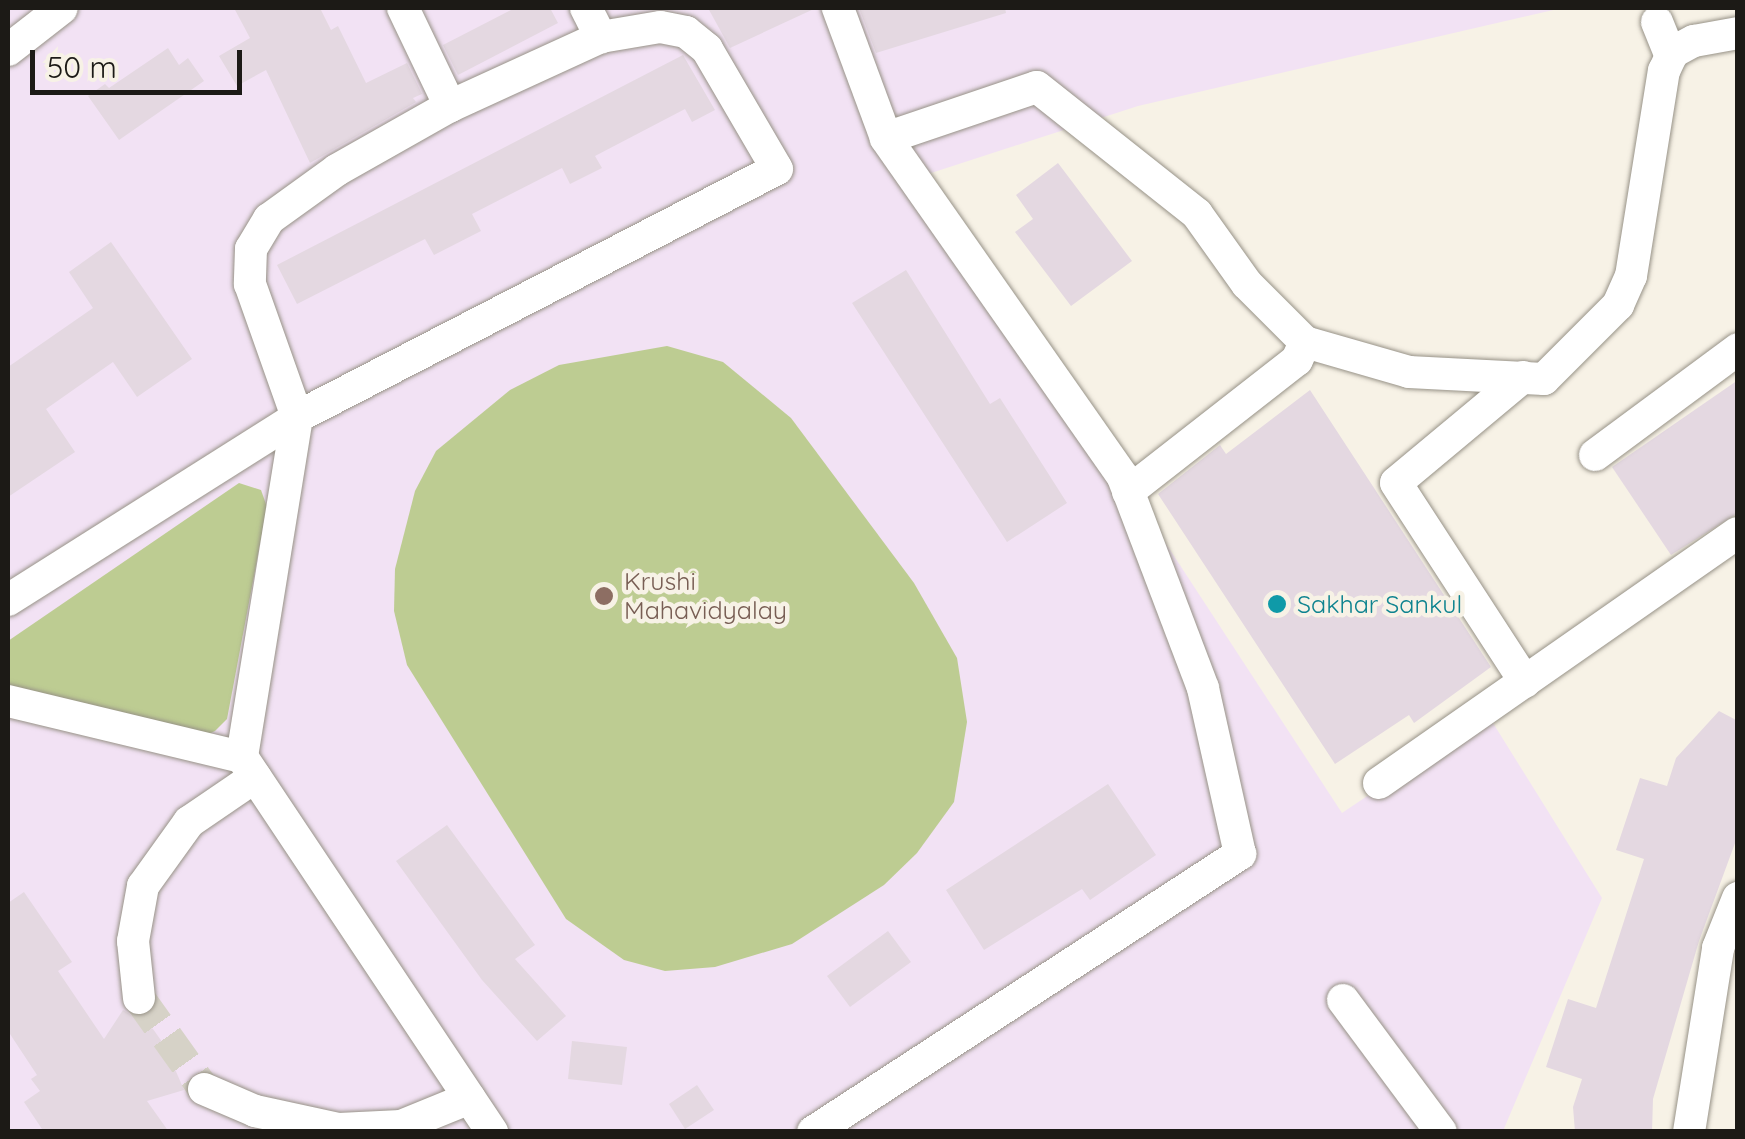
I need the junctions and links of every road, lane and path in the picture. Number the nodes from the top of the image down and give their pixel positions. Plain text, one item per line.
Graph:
1 (62, 8) edge
2 (403, 8) edge
3 (586, 8) edge
4 (838, 8) edge
5 (1657, 22) dead end
6 (1738, 33) edge
7 (601, 38) junction
8 (8, 50) edge
9 (1672, 56) junction
10 (450, 106) junction
11 (886, 138) junction
12 (1305, 342) junction
13 (1738, 349) edge
14 (1522, 378) junction
15 (297, 417) junction
16 (1594, 455) dead end
17 (1128, 492) junction
18 (1738, 533) edge
19 (8, 600) edge
20 (1525, 682) junction
21 (8, 701) edge
22 (248, 767) junction
23 (1378, 784) dead end
24 (1738, 898) edge
25 (139, 998) tunnel mouth
26 (1343, 1000) dead end
27 (204, 1089) tunnel mouth
28 (470, 1098) junction
29 (492, 1132) edge
30 (813, 1132) edge
31 (1440, 1132) edge
32 (1689, 1132) edge

1 - 8 lane
2 - 10 lane
3 - 7 lane
4 - 11 lane
5 - 9 lane
6 - 9 lane
7 - 10 lane
7 - 15 lane
9 - 14 lane
10 - 15 lane
11 - 12 lane
11 - 17 lane
12 - 14 lane
12 - 17 lane
13 - 16 lane
14 - 20 lane
15 - 19 lane
15 - 22 lane
17 - 30 lane
18 - 20 lane
20 - 23 lane
21 - 22 lane
22 - 25 lane
22 - 28 lane
24 - 32 lane
26 - 31 lane
27 - 28 lane
28 - 29 lane

